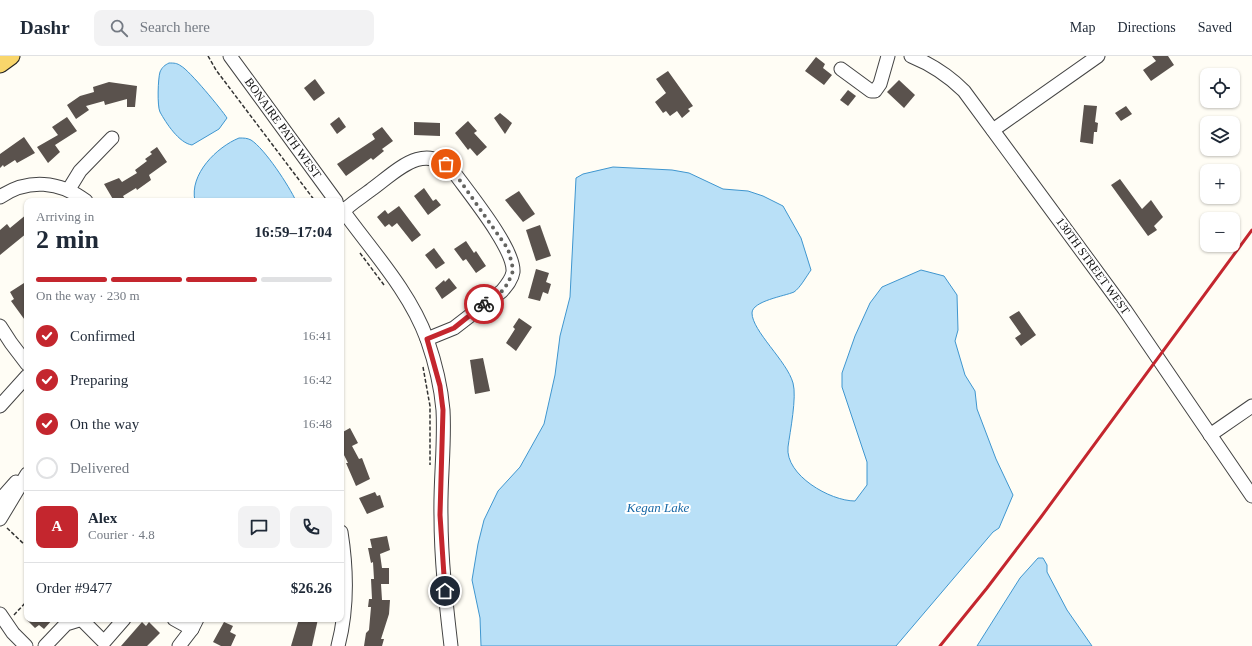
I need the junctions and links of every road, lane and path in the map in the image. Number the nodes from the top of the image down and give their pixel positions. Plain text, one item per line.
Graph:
1 (11, 56) edge
2 (208, 56) edge
3 (230, 56) edge
4 (888, 56) edge
5 (911, 56) edge
6 (1098, 56) edge
7 (0, 64) edge
8 (841, 69) dead end
9 (993, 130) junction
10 (112, 138) dead end
11 (69, 189) junction
12 (0, 197) edge
13 (82, 198) edge
14 (313, 198) edge
15 (332, 198) edge
16 (344, 206) edge
17 (344, 214) edge
18 (357, 249) dead end
19 (388, 290) dead end
20 (0, 326) edge
21 (427, 339) junction
22 (24, 360) edge
23 (422, 363) dead end
24 (24, 379) edge
25 (0, 406) edge
26 (1252, 406) edge
27 (1210, 435) junction
28 (430, 466) dead end
29 (24, 475) edge
30 (24, 478) edge
31 (1252, 496) edge
32 (0, 500) edge
33 (2, 522) edge
34 (24, 543) edge
35 (344, 562) edge
36 (0, 614) edge
37 (344, 614) edge
38 (72, 622) edge
39 (84, 622) edge
40 (122, 622) edge
41 (342, 622) edge
42 (194, 624) edge
43 (0, 625) edge
44 (13, 633) junction
45 (107, 644) edge
46 (26, 646) edge
47 (45, 646) edge
48 (179, 646) edge
49 (338, 646) edge
50 (451, 646) edge

1 - 7 main road
2 - 14 path
3 - 15 street, BONAIRE PATH WEST
4 - 8 street
5 - 9 street, 130TH STREET WEST
6 - 9 street
9 - 27 street, 130TH STREET WEST
10 - 11 street
11 - 12 street
11 - 13 street
16 - 21 street
17 - 21 street, BONAIRE PATH WEST
18 - 19 path
20 - 22 street
21 - 50 street, BONAIRE PATH WEST
23 - 28 path
24 - 25 street
26 - 27 street
27 - 31 street, 130TH STREET WEST
29 - 32 street
30 - 33 street
33 - 34 path
35 - 37 street
36 - 44 street
38 - 47 street
39 - 45 street
40 - 45 street
41 - 49 street
42 - 48 street
43 - 44 street
44 - 46 street

